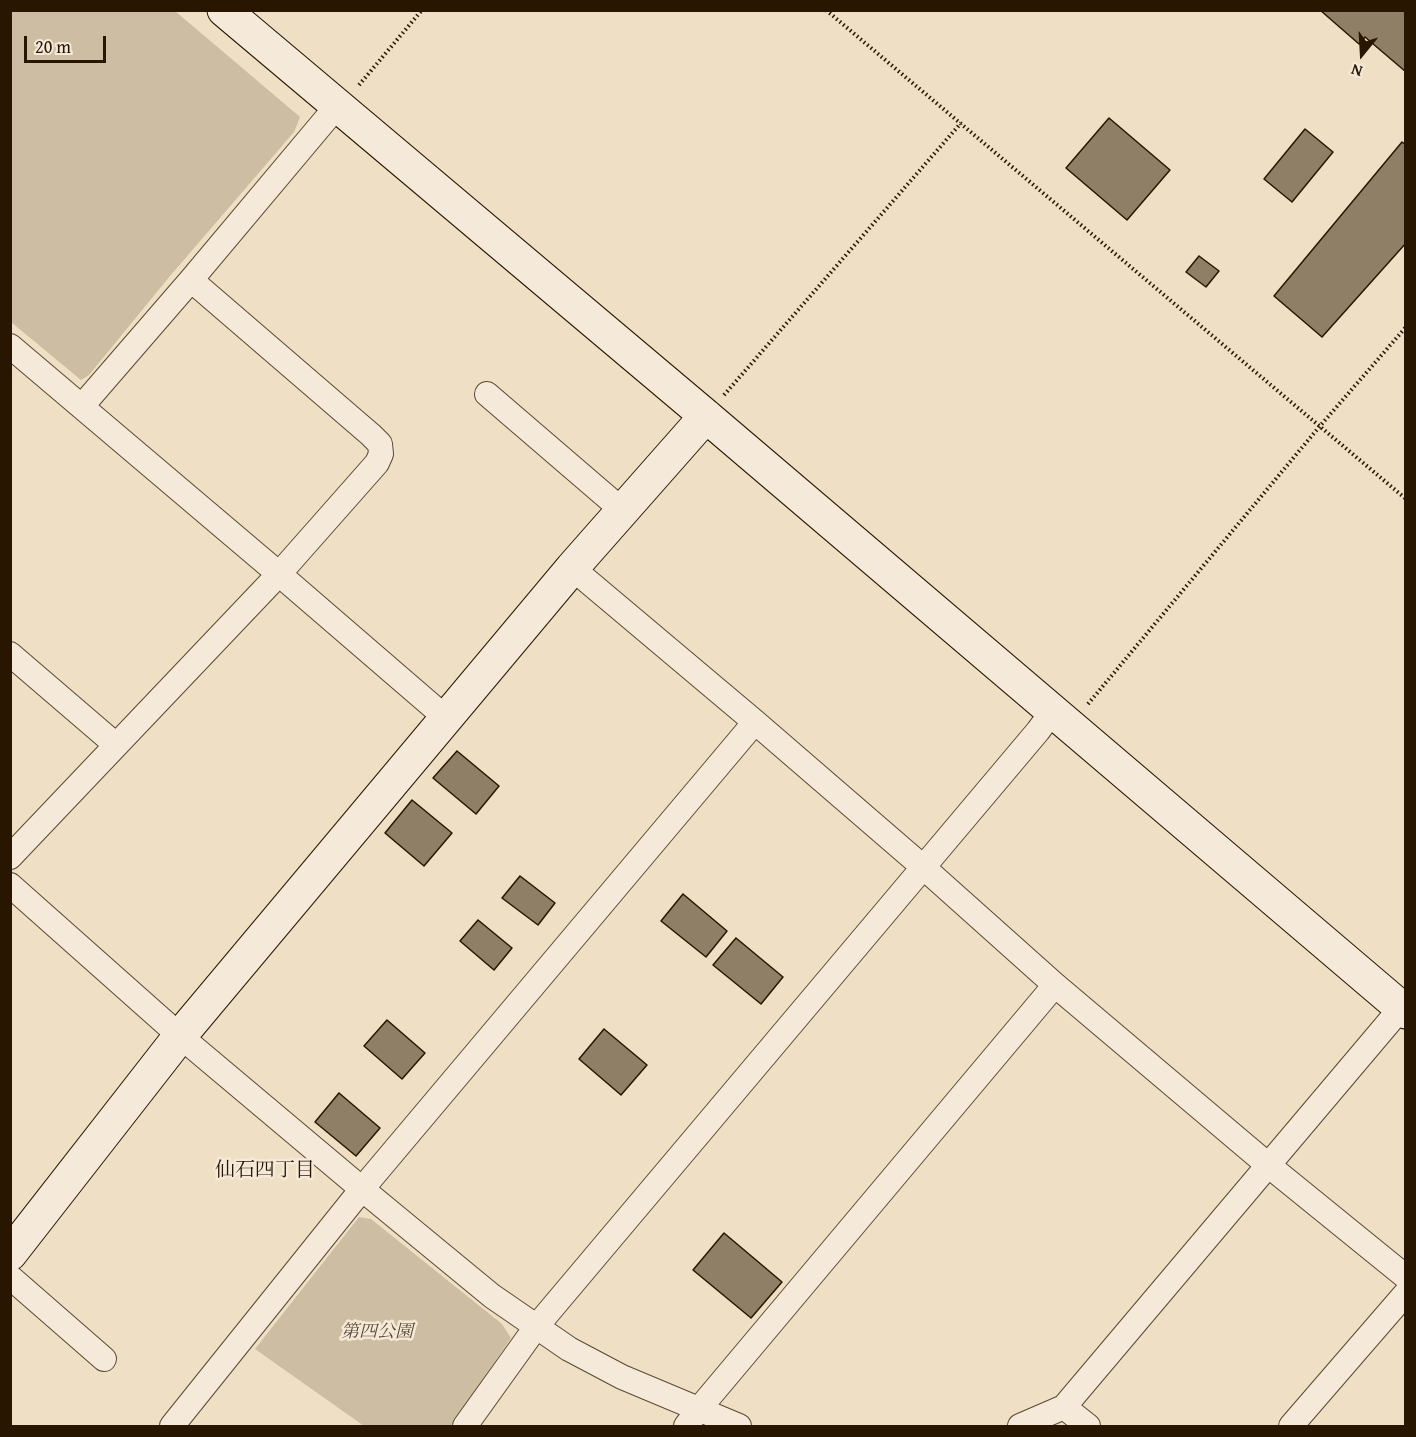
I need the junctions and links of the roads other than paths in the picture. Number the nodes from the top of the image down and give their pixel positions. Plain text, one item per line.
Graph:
1 (224, 10) edge
2 (337, 106) junction
3 (191, 280) junction
4 (10, 346) edge
5 (487, 394) dead end
6 (82, 406) junction
7 (706, 416) junction
8 (622, 510) junction
9 (572, 568) junction
10 (279, 574) junction
11 (10, 654) edge
12 (446, 718) junction
13 (1061, 718) junction
14 (756, 722) junction
15 (116, 745) junction
16 (10, 856) edge
17 (923, 867) junction
18 (10, 885) edge
19 (1054, 985) junction
20 (1403, 1010) edge
21 (180, 1036) junction
22 (1268, 1165) junction
23 (362, 1189) junction
24 (10, 1254) edge
25 (10, 1277) edge
26 (1406, 1277) edge
27 (1406, 1293) edge
28 (536, 1327) junction
29 (104, 1359) dead end
30 (1064, 1407) junction
31 (692, 1418) edge
32 (172, 1426) edge
33 (465, 1426) edge
34 (739, 1426) edge
35 (1020, 1426) edge
36 (1088, 1426) edge
37 (1291, 1426) edge

1 - 2 street
2 - 3 street
2 - 7 street
3 - 6 street
3 - 10 street
4 - 6 street
5 - 8 street
6 - 10 street
7 - 8 street
7 - 13 street
8 - 9 street
9 - 12 street
9 - 14 street
10 - 12 street
10 - 15 street
11 - 15 street
12 - 21 street
13 - 17 street
13 - 20 street
14 - 17 street
14 - 23 street
15 - 16 street
17 - 19 street
17 - 28 street
18 - 21 street
19 - 22 street
19 - 31 street
20 - 22 street
21 - 23 street
21 - 24 street
22 - 26 street
22 - 30 street
23 - 28 street
23 - 32 street
25 - 29 street
27 - 37 street
28 - 31 street
28 - 33 street
30 - 35 street
30 - 36 street
31 - 34 street

